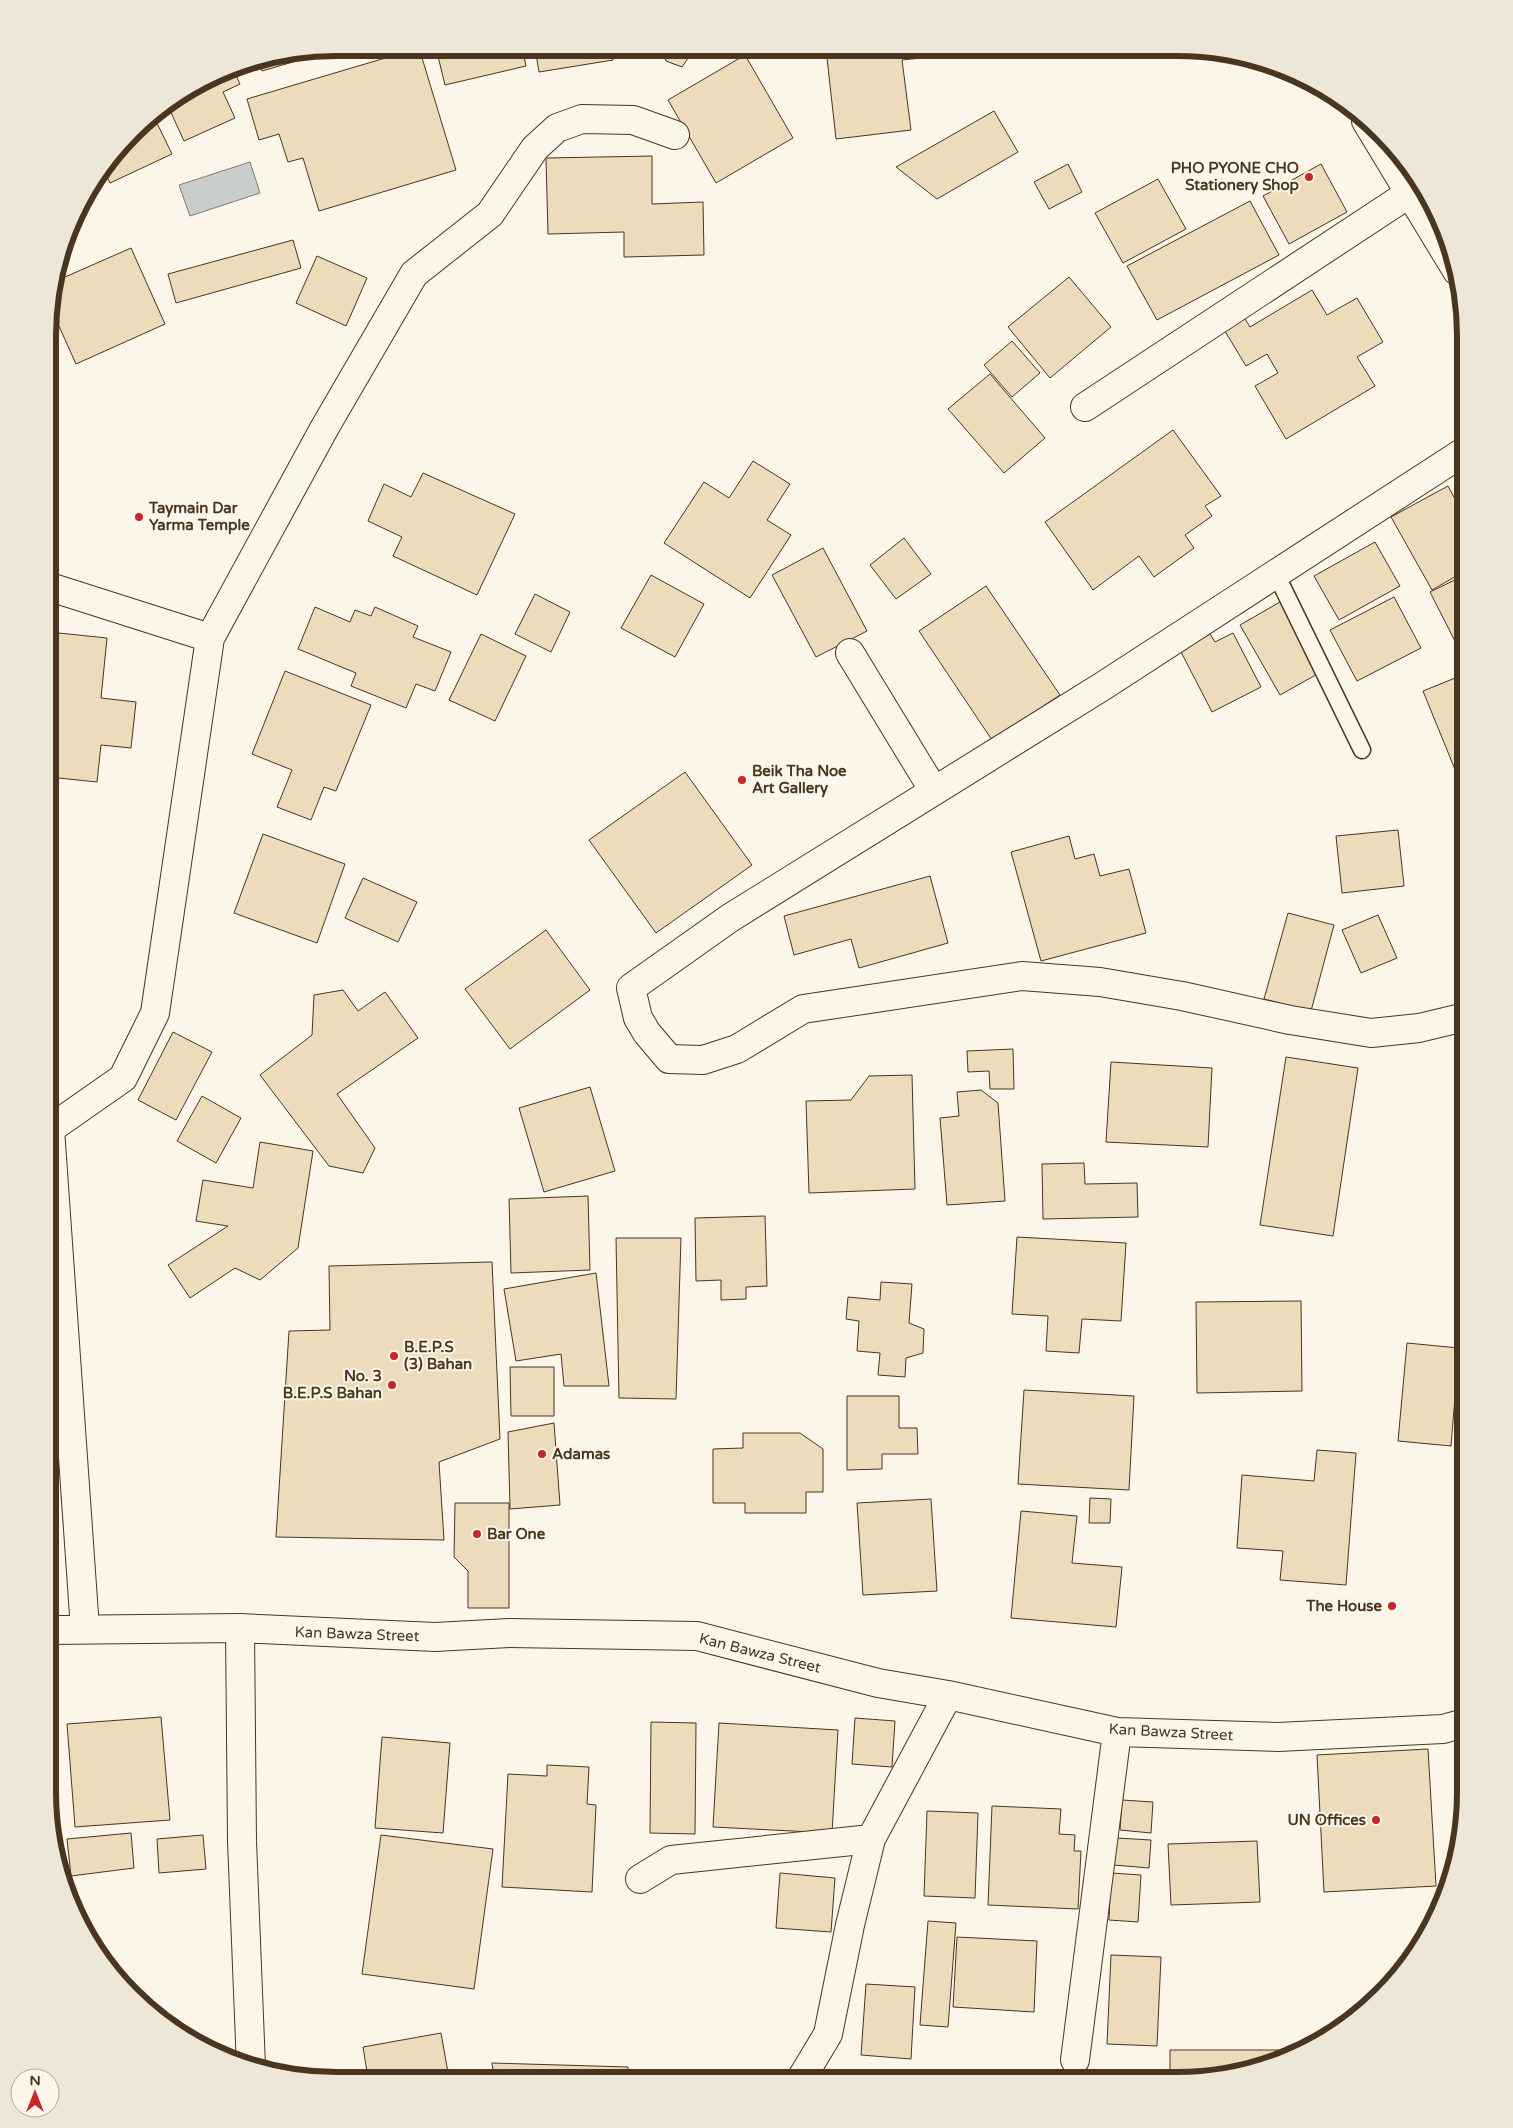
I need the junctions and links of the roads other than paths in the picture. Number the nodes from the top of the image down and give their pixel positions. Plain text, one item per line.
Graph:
1 (675, 135) dead end
2 (1380, 144) edge
3 (1410, 193) junction
4 (1442, 246) edge
5 (1085, 407) dead end
6 (1457, 457) edge
7 (1276, 574) junction
8 (56, 589) edge
9 (210, 638) junction
10 (850, 653) dead end
11 (1362, 750) dead end
12 (934, 791) junction
13 (1457, 1020) edge
14 (56, 1125) edge
15 (56, 1215) edge
16 (240, 1628) junction
17 (85, 1629) junction
18 (56, 1630) edge
19 (948, 1695) junction
20 (1457, 1725) edge
21 (1117, 1732) junction
22 (872, 1839) junction
23 (640, 1879) dead end
24 (251, 2058) edge
25 (1075, 2060) dead end
26 (806, 2072) edge

1 - 9 street
2 - 3 street
3 - 4 street
3 - 5 street
6 - 7 street
7 - 11 lane
7 - 12 street
8 - 9 street
9 - 14 street
10 - 12 street
12 - 13 street
15 - 17 street
16 - 17 street, Kan Bawza Street
16 - 19 street, Kan Bawza Street
16 - 24 street
17 - 18 street, Kan Bawza Street
19 - 21 street, Kan Bawza Street
19 - 22 street
20 - 21 street, Kan Bawza Street
21 - 25 street
22 - 23 street
22 - 26 street

